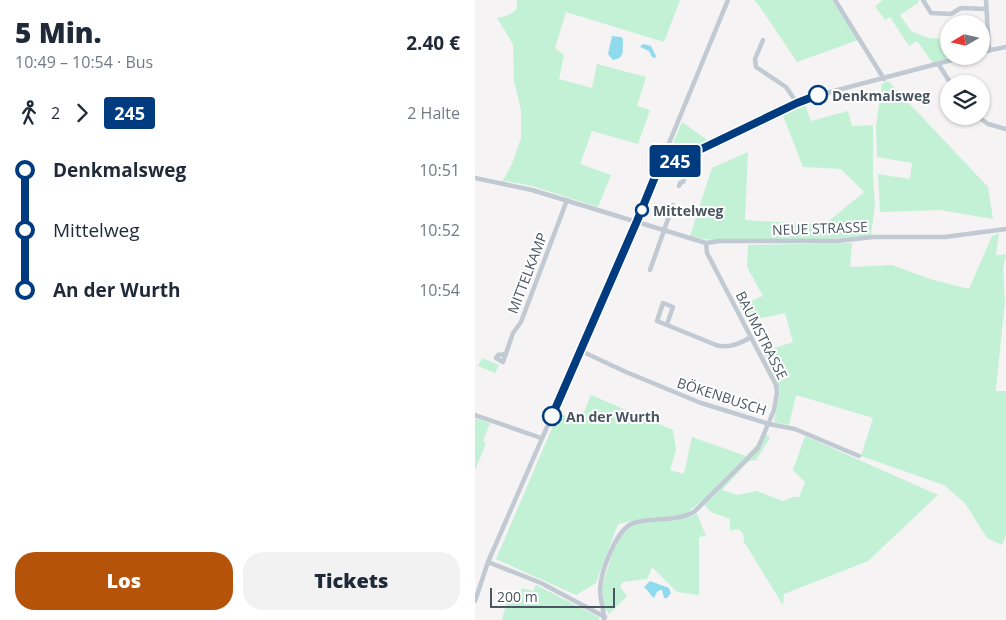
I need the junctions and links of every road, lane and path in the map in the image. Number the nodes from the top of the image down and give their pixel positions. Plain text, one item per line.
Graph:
1 (728, 0) edge
2 (835, 0) edge
3 (923, 0) edge
4 (985, 0) edge
5 (986, 9) junction
6 (986, 15) edge
7 (763, 40) dead end
8 (1006, 47) edge
9 (990, 51) edge
10 (939, 65) joint
11 (945, 75) edge
12 (884, 79) junction
13 (797, 103) junction
14 (990, 125) edge
15 (1006, 129) edge
16 (694, 152) junction
17 (661, 162) junction
18 (475, 178) edge
19 (679, 186) dead end
20 (567, 200) junction
21 (673, 205) dead end
22 (637, 221) junction
23 (1006, 229) edge
24 (665, 230) junction
25 (706, 243) junction
26 (650, 270) dead end
27 (667, 324) junction
28 (751, 337) junction
29 (581, 351) junction
30 (506, 354) dead end
31 (475, 415) edge
32 (769, 424) junction
33 (541, 438) junction
34 (859, 456) dead end
35 (488, 562) junction
36 (475, 600) edge
37 (604, 619) edge

1 - 17 street
2 - 12 street
3 - 5 street
4 - 5 street
5 - 6 street
7 - 13 street
8 - 9 street
10 - 11 street
10 - 12 street
12 - 13 street
13 - 16 street
14 - 15 street
16 - 17 street
16 - 19 street
17 - 22 street
18 - 20 street
20 - 22 street
20 - 30 street, MITTELKAMP
21 - 24 street
22 - 24 street, NEUE STRASSE
22 - 29 street
23 - 25 street, NEUE STRASSE
24 - 25 street, NEUE STRASSE
24 - 26 street
25 - 28 street, BAUMSTRASSE
27 - 27 street
27 - 28 street
28 - 32 street, BAUMSTRASSE
29 - 32 street, BÖKENBUSCH
29 - 33 street
31 - 33 street
32 - 34 street, BÖKENBUSCH
32 - 37 street, BAUMSTRASSE
33 - 35 street
35 - 36 street
35 - 37 street

